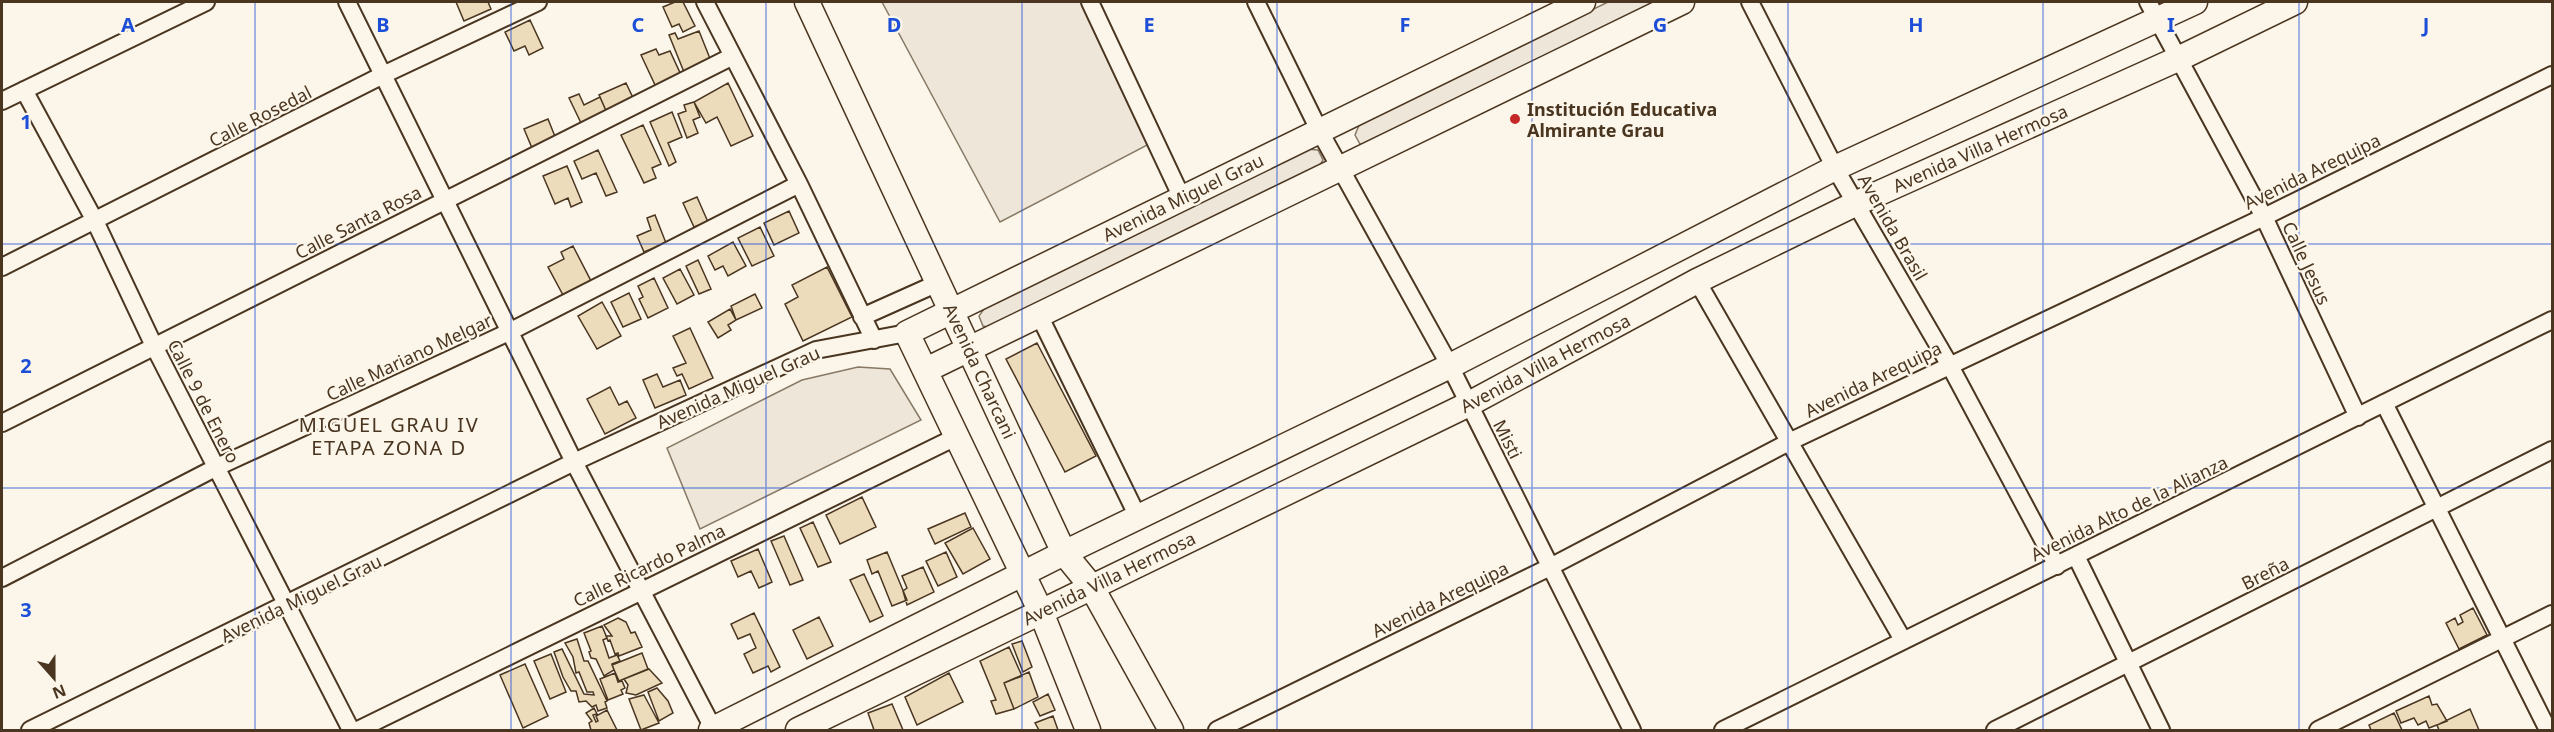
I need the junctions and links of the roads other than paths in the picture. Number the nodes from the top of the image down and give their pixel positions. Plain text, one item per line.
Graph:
1 (206, 2) edge
2 (347, 2) edge
3 (538, 2) edge
4 (705, 2) edge
5 (807, 2) edge
6 (1090, 2) edge
7 (1256, 2) edge
8 (1583, 2) edge
9 (1682, 2) edge
10 (1750, 2) edge
11 (2195, 2) edge
12 (2295, 2) edge
13 (2153, 11) edge
14 (733, 56) junction
15 (2180, 58) junction
16 (384, 74) junction
17 (2553, 75) edge
18 (24, 90) junction
19 (2, 101) edge
20 (1319, 130) junction
21 (1835, 168) junction
22 (1340, 170) junction
23 (799, 184) junction
24 (1182, 198) junction
25 (444, 201) junction
26 (1857, 203) junction
27 (2264, 217) junction
28 (95, 221) junction
29 (2, 267) edge
30 (1697, 281) junction
31 (938, 283) junction
32 (951, 311) junction
33 (1040, 315) junction
34 (862, 317) junction
35 (2553, 320) edge
36 (509, 332) junction
37 (907, 333) junction
38 (874, 340) junction
39 (154, 348) junction
40 (970, 348) junction
41 (1949, 364) junction
42 (1450, 366) junction
43 (926, 370) junction
44 (2384, 403) junction
45 (1469, 404) junction
46 (2358, 417) junction
47 (2, 423) edge
48 (958, 436) junction
49 (1791, 441) junction
50 (2553, 450) edge
51 (574, 462) junction
52 (217, 467) junction
53 (2437, 508) junction
54 (1138, 517) junction
55 (1064, 553) junction
56 (2076, 556) junction
57 (2057, 566) junction
58 (1550, 567) junction
59 (1023, 574) junction
60 (2, 578) edge
61 (1091, 586) junction
62 (641, 591) junction
63 (287, 605) junction
64 (1041, 612) junction
65 (2553, 614) edge
66 (2502, 639) junction
67 (1903, 640) junction
68 (2129, 663) junction
69 (30, 730) edge
70 (351, 730) edge
71 (358, 730) edge
72 (713, 730) edge
73 (798, 730) edge
74 (1088, 730) edge
75 (1171, 730) edge
76 (1217, 730) edge
77 (1632, 730) edge
78 (1723, 730) edge
79 (1995, 730) edge
80 (2161, 730) edge
81 (2318, 730) edge
82 (2548, 730) edge

1 - 18 street
2 - 16 street
3 - 16 street, Calle Rosedal
4 - 14 street
5 - 31 street, Avenida Charcani
6 - 24 street
7 - 20 street, Misti
8 - 20 street, Avenida Miguel Grau
9 - 22 street
10 - 21 street, Avenida Brasil
11 - 13 street
12 - 15 street, Avenida Villa Hermosa
13 - 15 street, Calle Jesus
13 - 21 street
14 - 23 street
14 - 25 street, Calle Santa Rosa
15 - 26 street, Avenida Villa Hermosa
15 - 27 street, Calle Jesus
16 - 25 street
16 - 28 street, Calle Rosedal
17 - 27 street, Avenida Arequipa
18 - 19 street
18 - 28 street, Calle 9 de Enero
20 - 22 street, Misti
20 - 24 street, Avenida Miguel Grau
21 - 26 street, Avenida Brasil
21 - 42 street
22 - 33 street
22 - 42 street, Misti
23 - 34 street
23 - 36 street, Calle Mariano Melgar
24 - 32 street, Avenida Miguel Grau
25 - 36 street
25 - 39 street, Calle Santa Rosa
26 - 30 street, Avenida Villa Hermosa
26 - 41 street, Avenida Brasil
27 - 41 street, Avenida Arequipa
27 - 46 street, Calle Jesus
28 - 29 street, Calle Rosedal
28 - 39 street, Calle 9 de Enero
30 - 45 street, Avenida Villa Hermosa
30 - 49 street
31 - 32 street, Avenida Charcani
31 - 34 street
32 - 37 street, Avenida Miguel Grau
32 - 40 street, Avenida Charcani
33 - 40 street
33 - 54 street
34 - 38 street
35 - 44 street, Avenida Alto de la Alianza
36 - 51 street
36 - 52 street, Calle Mariano Melgar
37 - 38 street, Avenida Miguel Grau
37 - 43 street
38 - 51 street, Avenida Miguel Grau
39 - 47 street, Calle Santa Rosa
39 - 52 street, Calle 9 de Enero
40 - 43 street
40 - 55 street, Avenida Charcani
41 - 49 street, Avenida Arequipa
41 - 57 street, Avenida Brasil
42 - 45 street, Misti
42 - 54 street
43 - 48 street
44 - 46 street, Avenida Alto de la Alianza
44 - 53 street
45 - 58 street, Misti
45 - 61 street, Avenida Villa Hermosa
46 - 56 street, Avenida Alto de la Alianza
48 - 59 street
48 - 62 street, Calle Ricardo Palma
49 - 58 street, Avenida Arequipa
49 - 67 street
50 - 53 street, Breña
51 - 62 street
51 - 63 street, Avenida Miguel Grau
52 - 60 street, Calle Mariano Melgar
52 - 63 street, Calle 9 de Enero
53 - 66 street
53 - 68 street, Breña
54 - 55 street
55 - 59 street
55 - 61 street, Avenida Charcani
56 - 57 street, Avenida Alto de la Alianza
56 - 68 street
57 - 67 street, Avenida Alto de la Alianza
58 - 76 street, Avenida Arequipa
58 - 77 street, Misti
59 - 64 street
59 - 72 street
61 - 64 street, Avenida Villa Hermosa
61 - 75 street, Avenida Charcani
62 - 71 street, Calle Ricardo Palma
62 - 72 street
63 - 69 street, Avenida Miguel Grau
63 - 70 street, Calle 9 de Enero
64 - 73 street, Avenida Villa Hermosa
64 - 74 street
65 - 66 street
66 - 81 street
66 - 82 street
67 - 78 street, Avenida Alto de la Alianza
68 - 79 street, Breña
68 - 80 street

